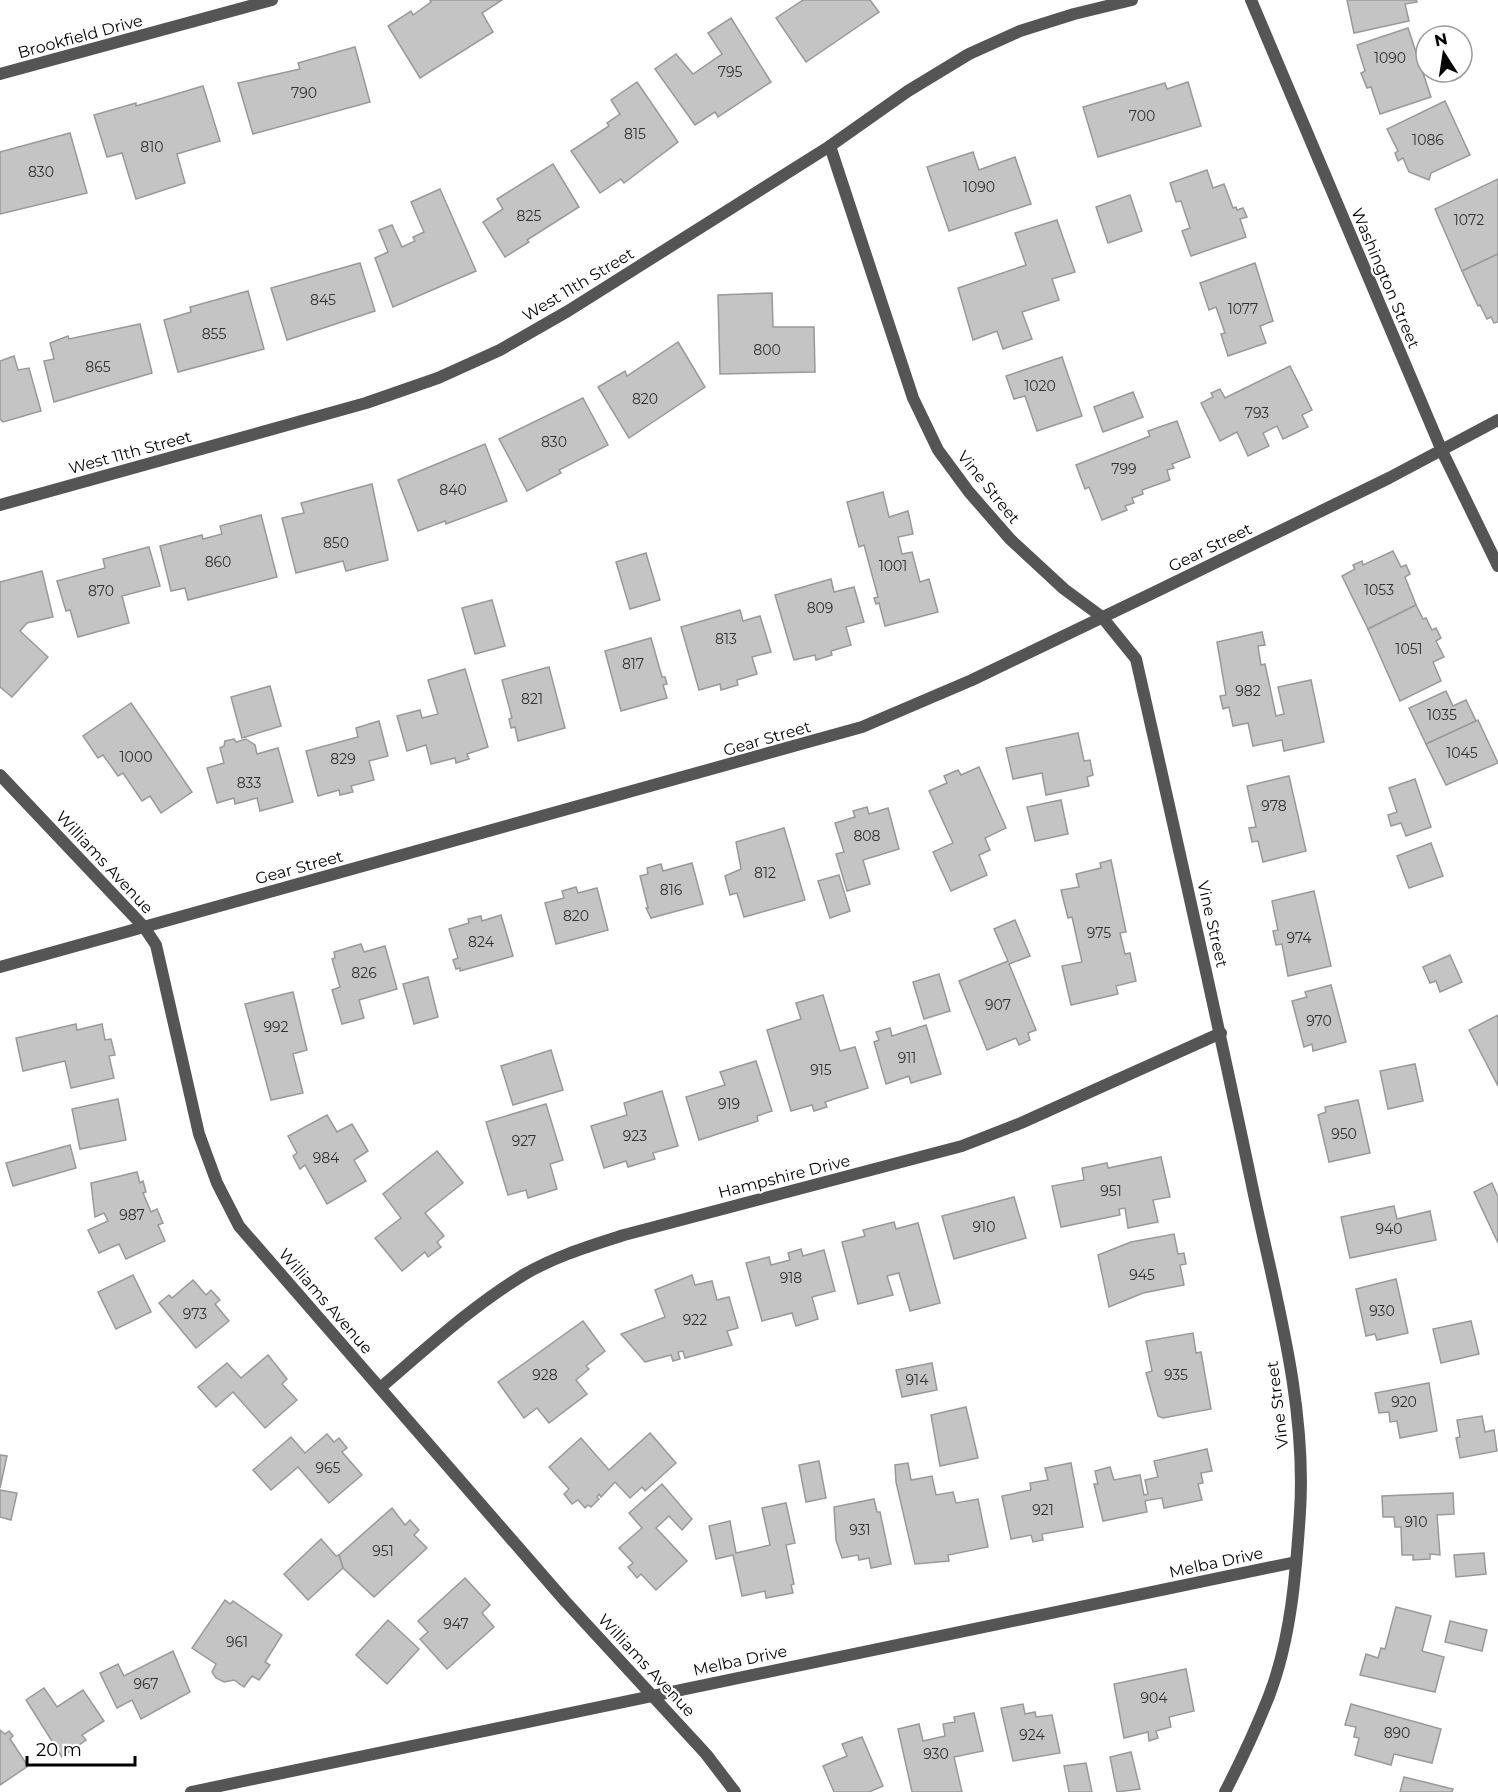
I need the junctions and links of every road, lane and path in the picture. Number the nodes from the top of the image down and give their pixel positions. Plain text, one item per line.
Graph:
1 (272, 0) edge
2 (1131, 0) edge
3 (1251, 0) edge
4 (0, 74) edge
5 (830, 146) junction
6 (1498, 420) edge
7 (1442, 451) junction
8 (0, 505) edge
9 (1498, 566) edge
10 (1102, 617) junction
11 (0, 775) edge
12 (144, 927) junction
13 (0, 967) edge
14 (1221, 1034) junction
15 (380, 1388) junction
16 (1296, 1562) junction
17 (654, 1695) junction
18 (191, 1792) edge
19 (735, 1792) edge
20 (1226, 1792) edge

1 - 4 street, Brookfield Drive
2 - 5 street, West 11th Street
3 - 7 street, Washington Street
5 - 8 street, West 11th Street
5 - 10 street, Vine Street
6 - 7 street, Gear Street
7 - 9 street, Washington Street
7 - 10 street, Gear Street
10 - 12 street, Gear Street
10 - 14 street, Vine Street
11 - 12 street, Williams Avenue
12 - 13 street, Gear Street
12 - 15 street, Williams Avenue
14 - 15 street, Hampshire Drive
14 - 16 street, Vine Street
15 - 17 street, Williams Avenue
16 - 17 street, Melba Drive
16 - 20 street, Vine Street
17 - 18 street, Melba Drive
17 - 19 street, Williams Avenue

